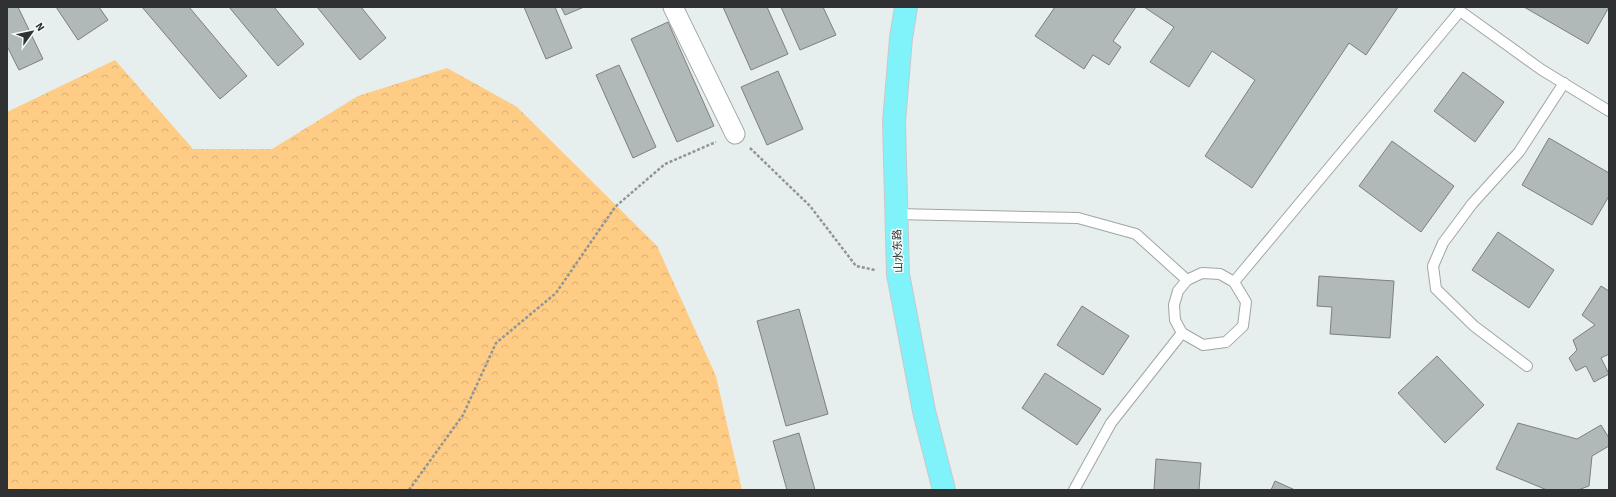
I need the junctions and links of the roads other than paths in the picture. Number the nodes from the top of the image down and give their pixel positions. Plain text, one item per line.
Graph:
1 (673, 7) edge
2 (906, 7) edge
3 (1564, 83) junction
4 (1609, 111) edge
5 (735, 134) road end
6 (896, 214) junction
7 (1187, 280) junction
8 (1234, 282) junction
9 (1182, 333) junction
10 (1528, 366) dead end
11 (944, 490) edge
12 (1074, 490) edge

1 - 5 street
2 - 6 highway, 山水东路
3 - 4 lane
3 - 8 lane
3 - 10 lane
6 - 7 lane
6 - 11 highway, 山水东路
7 - 8 lane
7 - 9 lane
8 - 9 lane
9 - 12 lane

